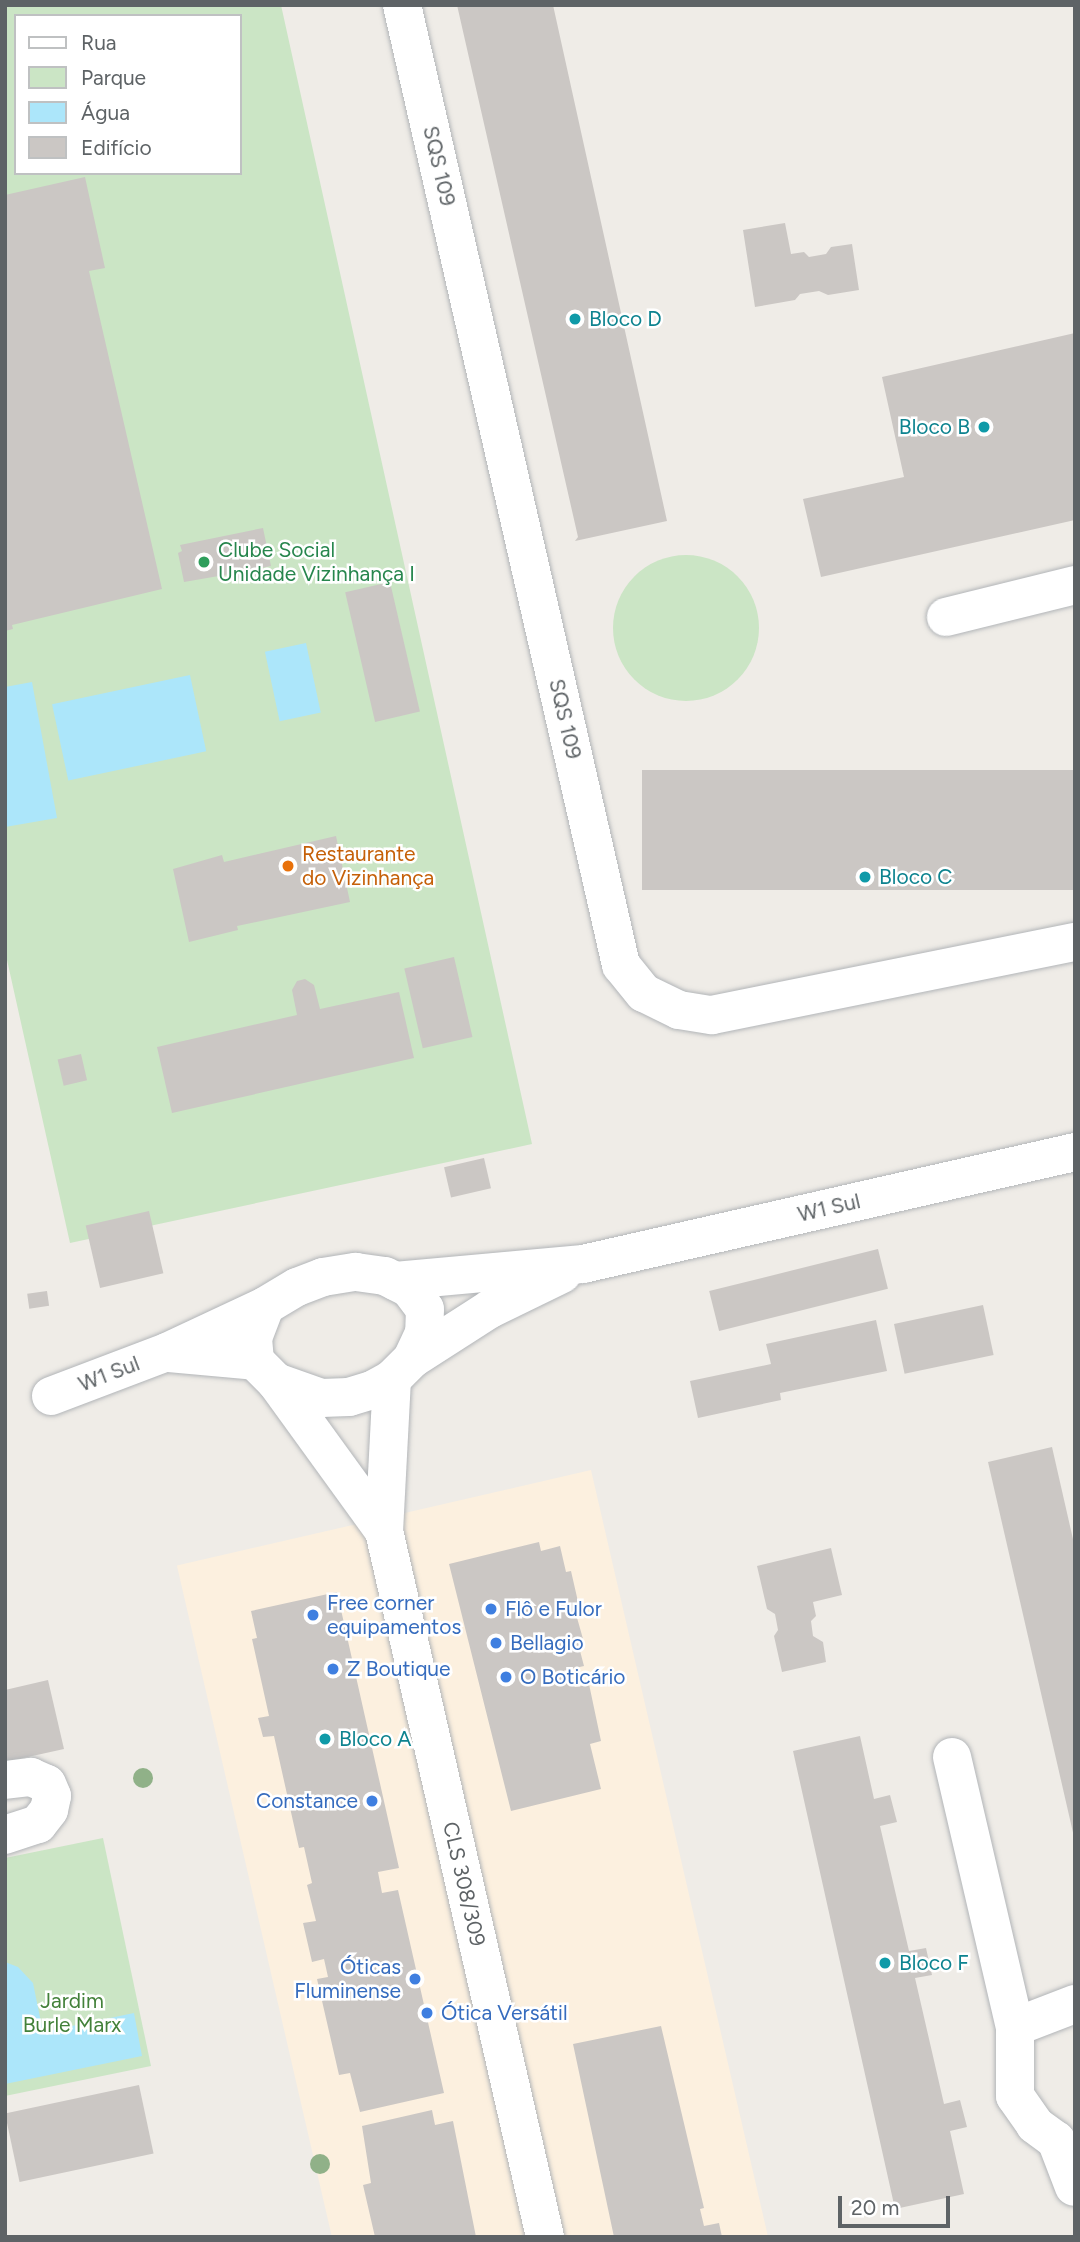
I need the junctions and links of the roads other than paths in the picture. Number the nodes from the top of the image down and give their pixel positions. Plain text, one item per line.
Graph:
1 (402, 5) edge
2 (1075, 585) edge
3 (946, 617) dead end
4 (1075, 942) edge
5 (1075, 1152) edge
6 (583, 1264) junction
7 (395, 1281) junction
8 (265, 1306) junction
9 (167, 1352) junction
10 (402, 1369) junction
11 (266, 1372) junction
12 (51, 1396) dead end
13 (384, 1531) junction
14 (952, 1757) dead end
15 (5, 1780) edge
16 (5, 1835) edge
17 (1075, 2004) edge
18 (1015, 2027) junction
19 (1074, 2187) edge
20 (545, 2237) edge

1 - 4 street, SQS 109
2 - 3 street
5 - 6 street, W1 Sul
6 - 7 street, W1 Sul
6 - 10 street, W1 Sul
7 - 8 street
7 - 10 street
8 - 9 street, W1 Sul
8 - 11 street
9 - 11 street, W1 Sul
9 - 12 street, W1 Sul
10 - 11 street
10 - 13 street, CLS 308/309
11 - 13 street, CLS 308/309
13 - 20 street, CLS 308/309
14 - 18 street
15 - 16 street
17 - 18 street
18 - 19 street

